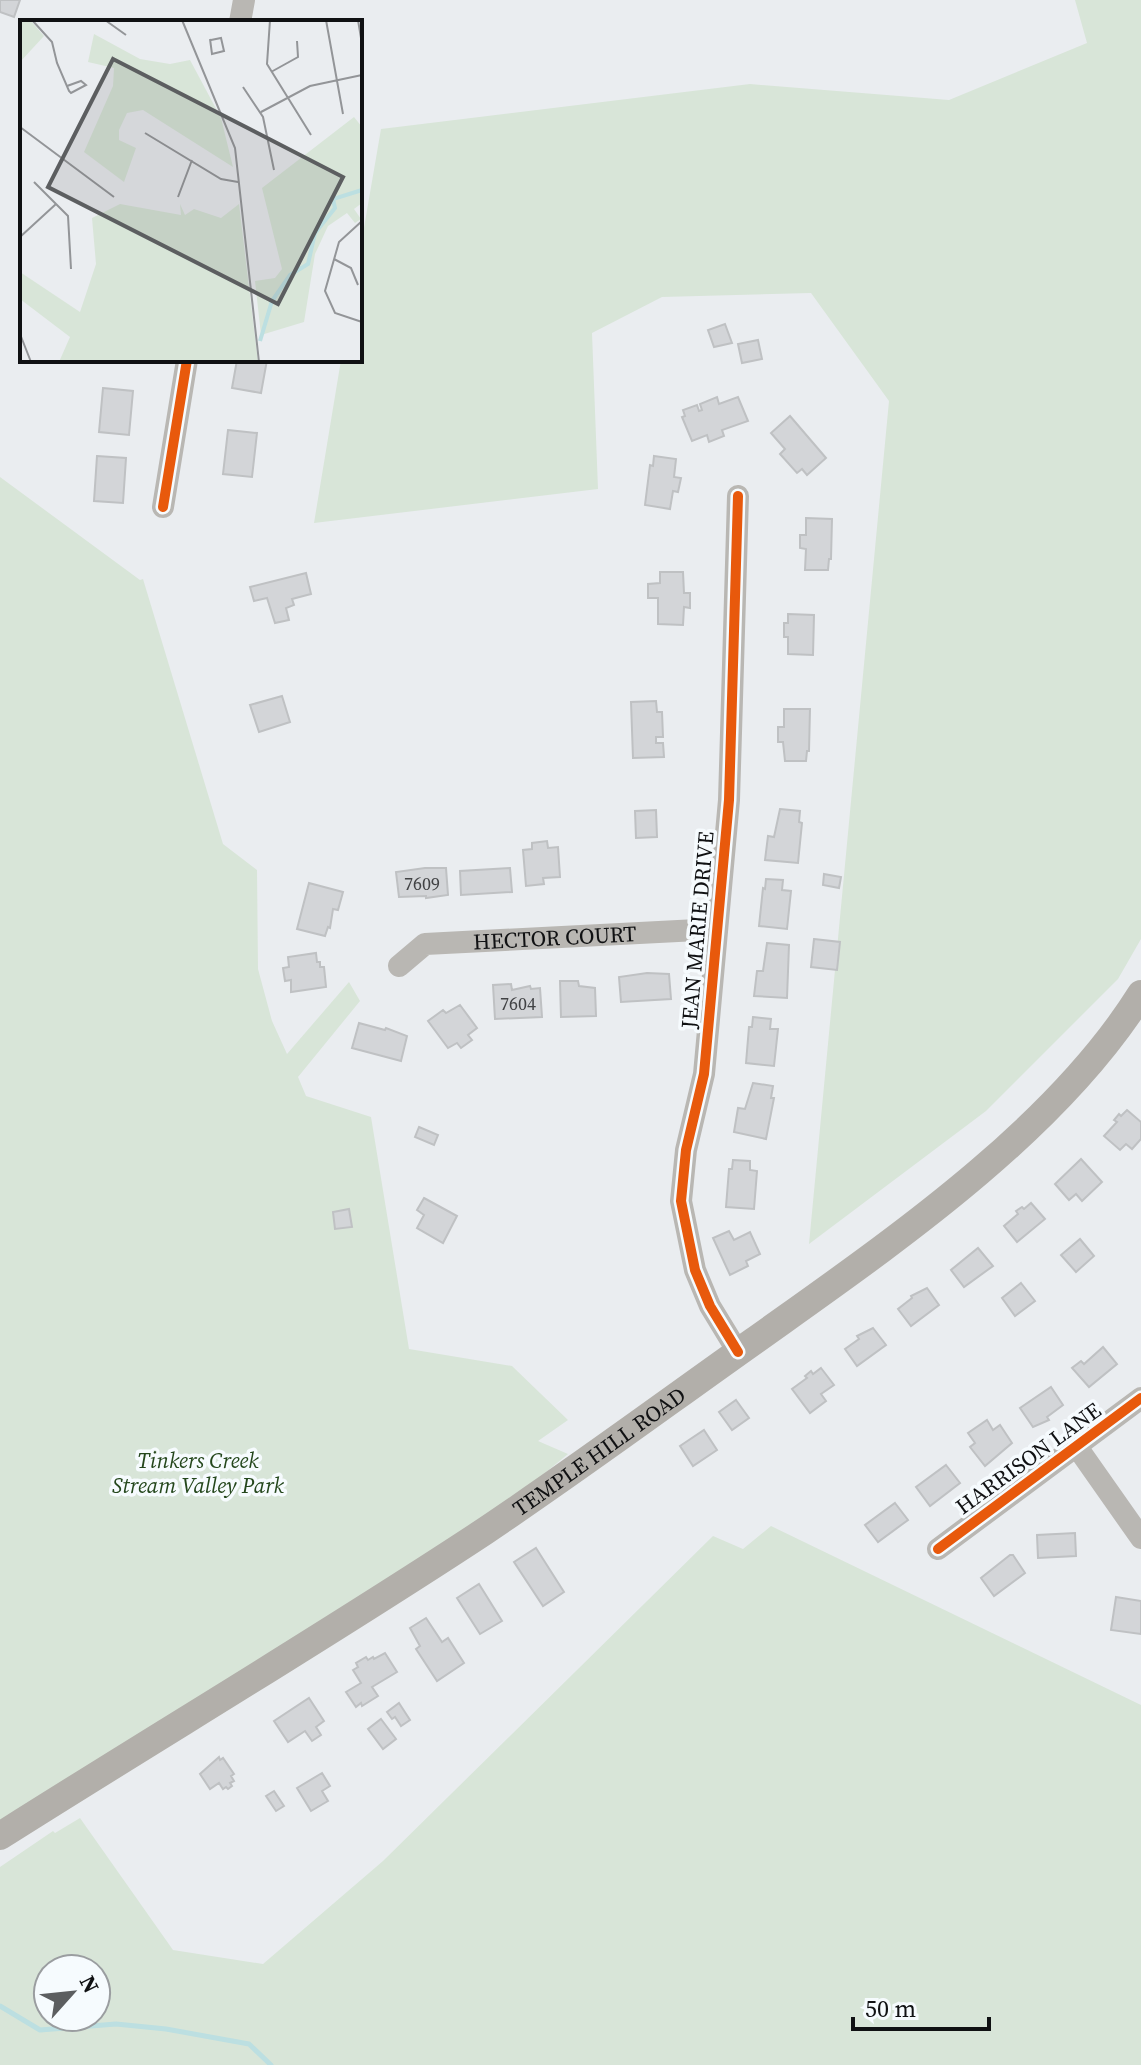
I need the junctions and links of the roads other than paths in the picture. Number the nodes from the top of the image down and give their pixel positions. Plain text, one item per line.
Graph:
1 (244, 0) edge
2 (240, 20) edge
3 (187, 362) edge
4 (738, 496) dead end
5 (163, 507) dead end
6 (717, 929) junction
7 (399, 966) dead end
8 (1141, 994) edge
9 (738, 1352) junction
10 (1141, 1398) edge
11 (1077, 1447) junction
12 (1141, 1538) edge
13 (938, 1549) dead end
14 (0, 1836) edge

1 - 2 street
3 - 5 street
4 - 6 street, JEAN MARIE DRIVE
6 - 7 street, HECTOR COURT
6 - 9 street, JEAN MARIE DRIVE
8 - 9 main road, TEMPLE HILL ROAD
9 - 14 main road, TEMPLE HILL ROAD
10 - 11 street, HARRISON LANE
11 - 12 street
11 - 13 street, HARRISON LANE

